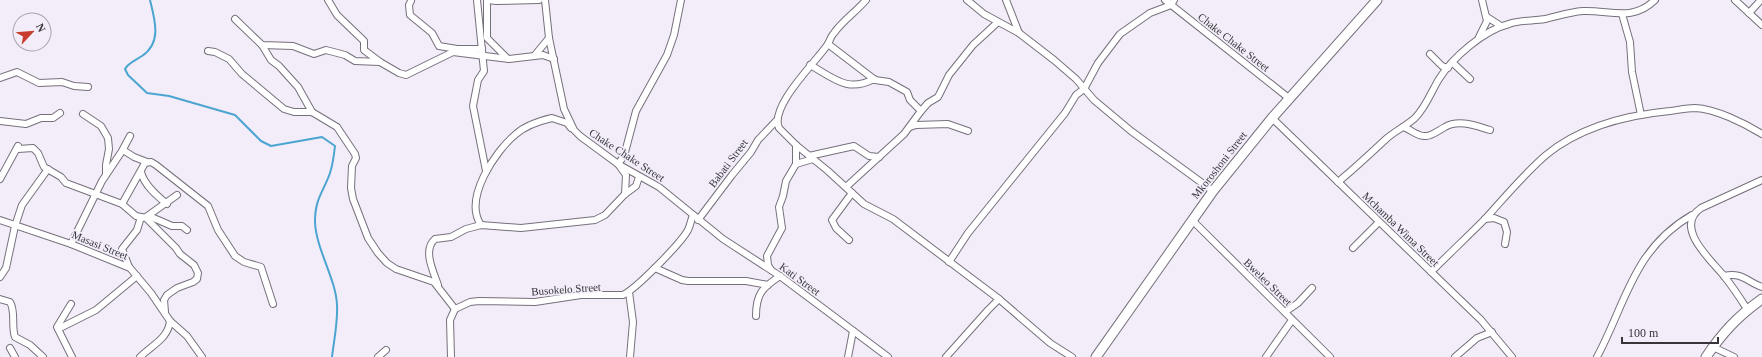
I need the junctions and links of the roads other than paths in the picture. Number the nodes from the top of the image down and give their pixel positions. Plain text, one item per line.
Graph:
1 (328, 0) edge
2 (477, 0) edge
3 (487, 0) edge
4 (539, 0) edge
5 (545, 0) edge
6 (681, 0) edge
7 (866, 0) edge
8 (967, 0) edge
9 (1006, 0) edge
10 (1165, 0) edge
11 (1377, 0) edge
12 (1482, 0) edge
13 (1655, 0) edge
14 (1735, 0) edge
15 (1761, 0) edge
16 (411, 1) dead end
17 (1173, 3) edge
18 (1749, 13) junction
19 (1622, 14) junction
20 (1487, 16) junction
21 (235, 18) dead end
22 (998, 22) junction
23 (1762, 25) edge
24 (1501, 26) junction
25 (1018, 33) junction
26 (549, 38) junction
27 (1478, 38) junction
28 (828, 44) junction
29 (262, 45) junction
30 (482, 49) junction
31 (208, 51) dead end
32 (455, 51) junction
33 (1430, 54) dead end
34 (535, 56) junction
35 (482, 57) junction
36 (509, 59) junction
37 (554, 59) junction
38 (380, 62) junction
39 (810, 65) junction
40 (1447, 67) junction
41 (0, 78) edge
42 (874, 79) junction
43 (1470, 79) dead end
44 (88, 87) dead end
45 (1084, 89) junction
46 (1290, 99) junction
47 (921, 111) junction
48 (312, 112) junction
49 (60, 113) dead end
50 (83, 114) dead end
51 (1641, 115) junction
52 (1272, 118) junction
53 (777, 120) junction
54 (0, 121) edge
55 (1403, 127) junction
56 (909, 128) junction
57 (574, 130) junction
58 (1490, 130) dead end
59 (968, 132) dead end
60 (1762, 134) edge
61 (130, 136) dead end
62 (109, 145) junction
63 (796, 145) junction
64 (122, 151) junction
65 (811, 157) junction
66 (879, 157) junction
67 (147, 162) junction
68 (618, 164) junction
69 (796, 164) junction
70 (48, 170) junction
71 (486, 171) junction
72 (141, 172) junction
73 (106, 174) junction
74 (639, 177) junction
75 (0, 179) edge
76 (1762, 180) edge
77 (1338, 182) junction
78 (846, 187) junction
79 (1213, 191) junction
80 (852, 192) junction
81 (96, 193) junction
82 (625, 194) junction
83 (177, 195) dead end
84 (122, 204) junction
85 (167, 204) junction
86 (692, 215) junction
87 (1692, 215) junction
88 (145, 217) junction
89 (1485, 219) junction
90 (0, 220) edge
91 (698, 220) junction
92 (1193, 221) junction
93 (1379, 222) junction
94 (481, 225) junction
95 (15, 226) junction
96 (187, 230) dead end
97 (849, 240) dead end
98 (71, 244) junction
99 (1505, 244) dead end
100 (1353, 248) dead end
101 (949, 262) junction
102 (129, 267) junction
103 (655, 268) junction
104 (772, 271) junction
105 (1431, 272) junction
106 (137, 276) junction
107 (780, 276) junction
108 (1724, 276) junction
109 (0, 277) edge
110 (768, 285) junction
111 (439, 287) junction
112 (1760, 287) edge
113 (1312, 288) dead end
114 (629, 292) junction
115 (0, 299) edge
116 (1000, 299) junction
117 (1760, 301) edge
118 (71, 304) dead end
119 (273, 304) dead end
120 (455, 309) junction
121 (1747, 309) junction
122 (165, 312) junction
123 (1285, 312) junction
124 (756, 316) dead end
125 (1292, 320) junction
126 (170, 321) junction
127 (58, 330) junction
128 (853, 331) junction
129 (1492, 332) junction
130 (1713, 346) junction
131 (10, 348) dead end
132 (386, 350) dead end
133 (15, 357) edge
134 (43, 357) edge
135 (72, 357) edge
136 (140, 357) edge
137 (202, 357) edge
138 (378, 357) edge
139 (451, 357) edge
140 (630, 357) edge
141 (848, 357) edge
142 (888, 357) edge
143 (946, 357) edge
144 (1072, 357) edge
145 (1096, 357) edge
146 (1266, 357) edge
147 (1330, 357) edge
148 (1455, 357) edge
149 (1512, 357) edge
150 (1597, 357) edge
151 (1706, 357) edge
152 (1734, 357) edge

1 - 38 street
2 - 30 street
3 - 4 street
3 - 36 street
5 - 26 street, Chake Chake Street
6 - 68 street
7 - 28 street
8 - 22 street
9 - 25 street
10 - 17 street, Chake Chake Street
11 - 46 street, Mkoroshoni Street
12 - 20 street
13 - 19 street
14 - 18 street
15 - 18 street
16 - 32 street
17 - 45 street
17 - 46 street, Chake Chake Street
18 - 23 street
19 - 24 street
19 - 51 street
20 - 24 street
20 - 27 street
21 - 29 street
22 - 25 street
22 - 47 street
24 - 27 street
25 - 45 street
26 - 34 street
26 - 37 street, Chake Chake Street
27 - 40 street
28 - 39 street
28 - 42 street
29 - 38 street
29 - 48 street
30 - 32 street
30 - 35 street
31 - 48 street
32 - 35 street
32 - 38 street
33 - 40 street
34 - 36 street
34 - 37 street
35 - 36 street
35 - 71 street
37 - 57 street, Chake Chake Street
39 - 42 street
39 - 53 street
40 - 43 street
40 - 55 street
41 - 44 street
42 - 47 street
45 - 79 street
45 - 101 street
46 - 52 street, Mkoroshoni Street
47 - 56 street
48 - 111 street
49 - 54 street
50 - 62 street
51 - 60 street
51 - 89 street
52 - 77 street, Mchamba Wima Street
52 - 79 street, Mkoroshoni Street
53 - 63 street
53 - 91 street, Babati Street
55 - 58 street
55 - 77 street
56 - 59 street
56 - 66 street
57 - 68 street, Chake Chake Street
57 - 71 street
61 - 64 street
62 - 64 street
62 - 73 street
63 - 65 street
63 - 69 street
64 - 67 street
64 - 73 street
65 - 66 street
65 - 69 street
65 - 78 street
66 - 78 street
67 - 72 street
67 - 119 street
68 - 74 street, Chake Chake Street
68 - 82 street
69 - 104 street
70 - 75 street
70 - 81 street
70 - 95 street
71 - 94 street
72 - 84 street
72 - 85 street
73 - 81 street
74 - 82 street
74 - 86 street, Chake Chake Street
76 - 87 street
77 - 93 street, Mchamba Wima Street
78 - 80 street
79 - 92 street, Mkoroshoni Street
80 - 97 street
80 - 101 street
81 - 84 street
81 - 98 street
82 - 94 street
83 - 85 street
84 - 88 street
85 - 88 street
86 - 91 street, Chake Chake Street
86 - 103 street
87 - 108 street
87 - 150 street
88 - 96 street
88 - 102 street
88 - 122 street
89 - 99 street
89 - 105 street
90 - 95 street, Masasi Street
91 - 104 street, Kati Street
92 - 123 street, Bweleo Street
92 - 145 street, Mkoroshoni Street
93 - 100 street
93 - 105 street, Mchamba Wima Street
94 - 111 street
95 - 98 street, Masasi Street
95 - 109 street
98 - 102 street, Masasi Street
101 - 116 street
102 - 106 street, Masasi Street
103 - 110 street
103 - 114 street
104 - 107 street, Kati Street
105 - 129 street, Mchamba Wima Street
106 - 122 street, Masasi Street
106 - 127 street
107 - 110 street
107 - 128 street, Kati Street
108 - 112 street
108 - 121 street
110 - 124 street
111 - 120 street
112 - 117 street
113 - 123 street
114 - 120 street, Busokelo Street
114 - 140 street
115 - 134 street
116 - 143 street
116 - 144 street
117 - 121 street
118 - 127 street
120 - 139 street
121 - 130 street
122 - 126 street, Masasi Street
123 - 125 street, Bweleo Street
125 - 146 street
125 - 147 street, Bweleo Street
126 - 136 street
126 - 137 street, Masasi Street
127 - 135 street
128 - 141 street
128 - 142 street, Kati Street
129 - 148 street
129 - 149 street, Mchamba Wima Street
130 - 151 street
130 - 152 street
131 - 133 street
132 - 138 street

